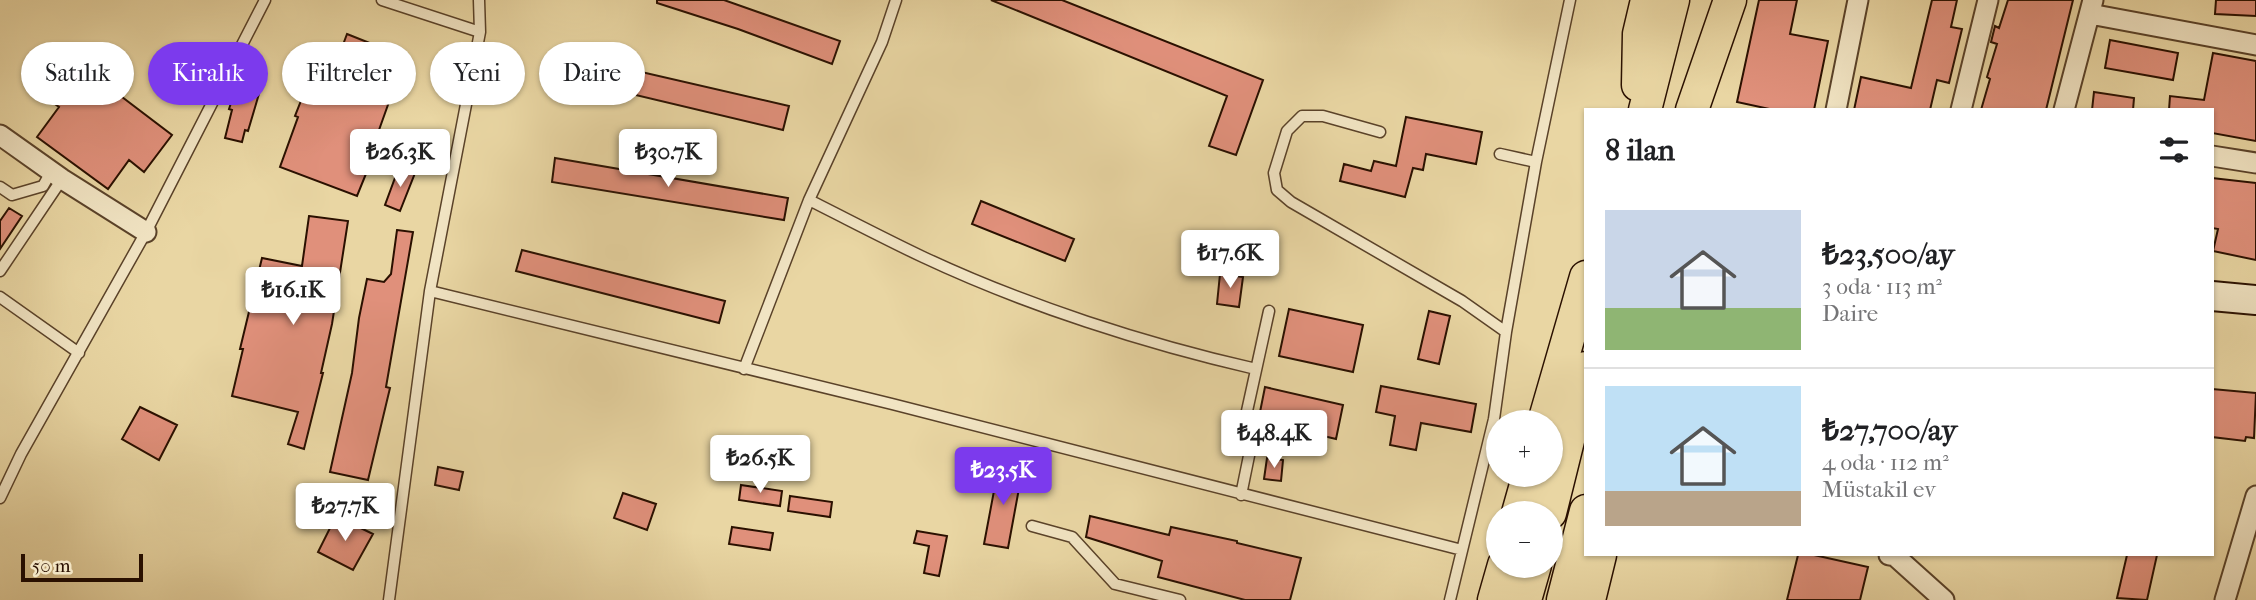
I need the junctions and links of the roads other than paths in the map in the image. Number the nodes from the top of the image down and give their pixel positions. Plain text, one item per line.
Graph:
1 (265, 0) edge
2 (382, 0) edge
3 (479, 0) edge
4 (896, 0) edge
5 (1570, 0) edge
6 (1647, 0) edge
7 (1673, 0) edge
8 (1708, 0) edge
9 (1730, 0) edge
10 (1858, 0) edge
11 (1988, 0) edge
12 (2092, 7) edge
13 (480, 32) junction
14 (2256, 45) edge
15 (1637, 108) edge
16 (1646, 108) edge
17 (1681, 108) edge
18 (1693, 108) edge
19 (1836, 108) edge
20 (1961, 108) edge
21 (2065, 108) edge
22 (1380, 132) dead end
23 (0, 135) edge
24 (1500, 154) dead end
25 (2214, 156) edge
26 (1536, 162) junction
27 (2256, 163) edge
28 (56, 176) junction
29 (0, 187) edge
30 (809, 200) junction
31 (146, 232) junction
32 (0, 271) edge
33 (1584, 284) edge
34 (430, 291) junction
35 (2214, 296) edge
36 (0, 297) edge
37 (2256, 300) edge
38 (1269, 311) dead end
39 (1506, 332) junction
40 (79, 353) junction
41 (744, 369) junction
42 (1256, 369) junction
43 (1584, 376) edge
44 (1547, 410) edge
45 (1241, 495) junction
46 (2256, 496) edge
47 (0, 498) edge
48 (1553, 501) edge
49 (1584, 519) edge
50 (1032, 526) dead end
51 (1462, 551) junction
52 (1600, 556) edge
53 (1895, 556) edge
54 (1500, 578) edge
55 (1531, 578) edge
56 (389, 600) edge
57 (1180, 600) edge
58 (1450, 600) edge
59 (1494, 600) edge
60 (1525, 600) edge
61 (1563, 600) edge
62 (1589, 600) edge
63 (1944, 600) edge
64 (2225, 600) edge

1 - 31 lane
2 - 13 lane
3 - 13 lane
4 - 30 lane
5 - 26 lane
6 - 15 main road
7 - 16 main road
8 - 17 main road
9 - 18 main road
10 - 19 street
11 - 20 street
12 - 14 street
12 - 21 street
13 - 34 lane
22 - 39 lane
23 - 28 street
24 - 26 lane
25 - 27 street
26 - 39 lane
28 - 29 lane
28 - 31 street
28 - 32 lane
30 - 41 lane
30 - 42 lane
31 - 40 lane
33 - 44 main road
34 - 41 lane
34 - 56 lane
35 - 37 main road
36 - 40 lane
38 - 42 lane
39 - 51 lane
40 - 47 lane
41 - 45 lane
42 - 45 lane
43 - 48 main road
45 - 51 lane
46 - 64 street
49 - 61 main road
50 - 57 lane
51 - 58 lane
52 - 62 main road
53 - 63 street
54 - 59 main road
55 - 60 main road

